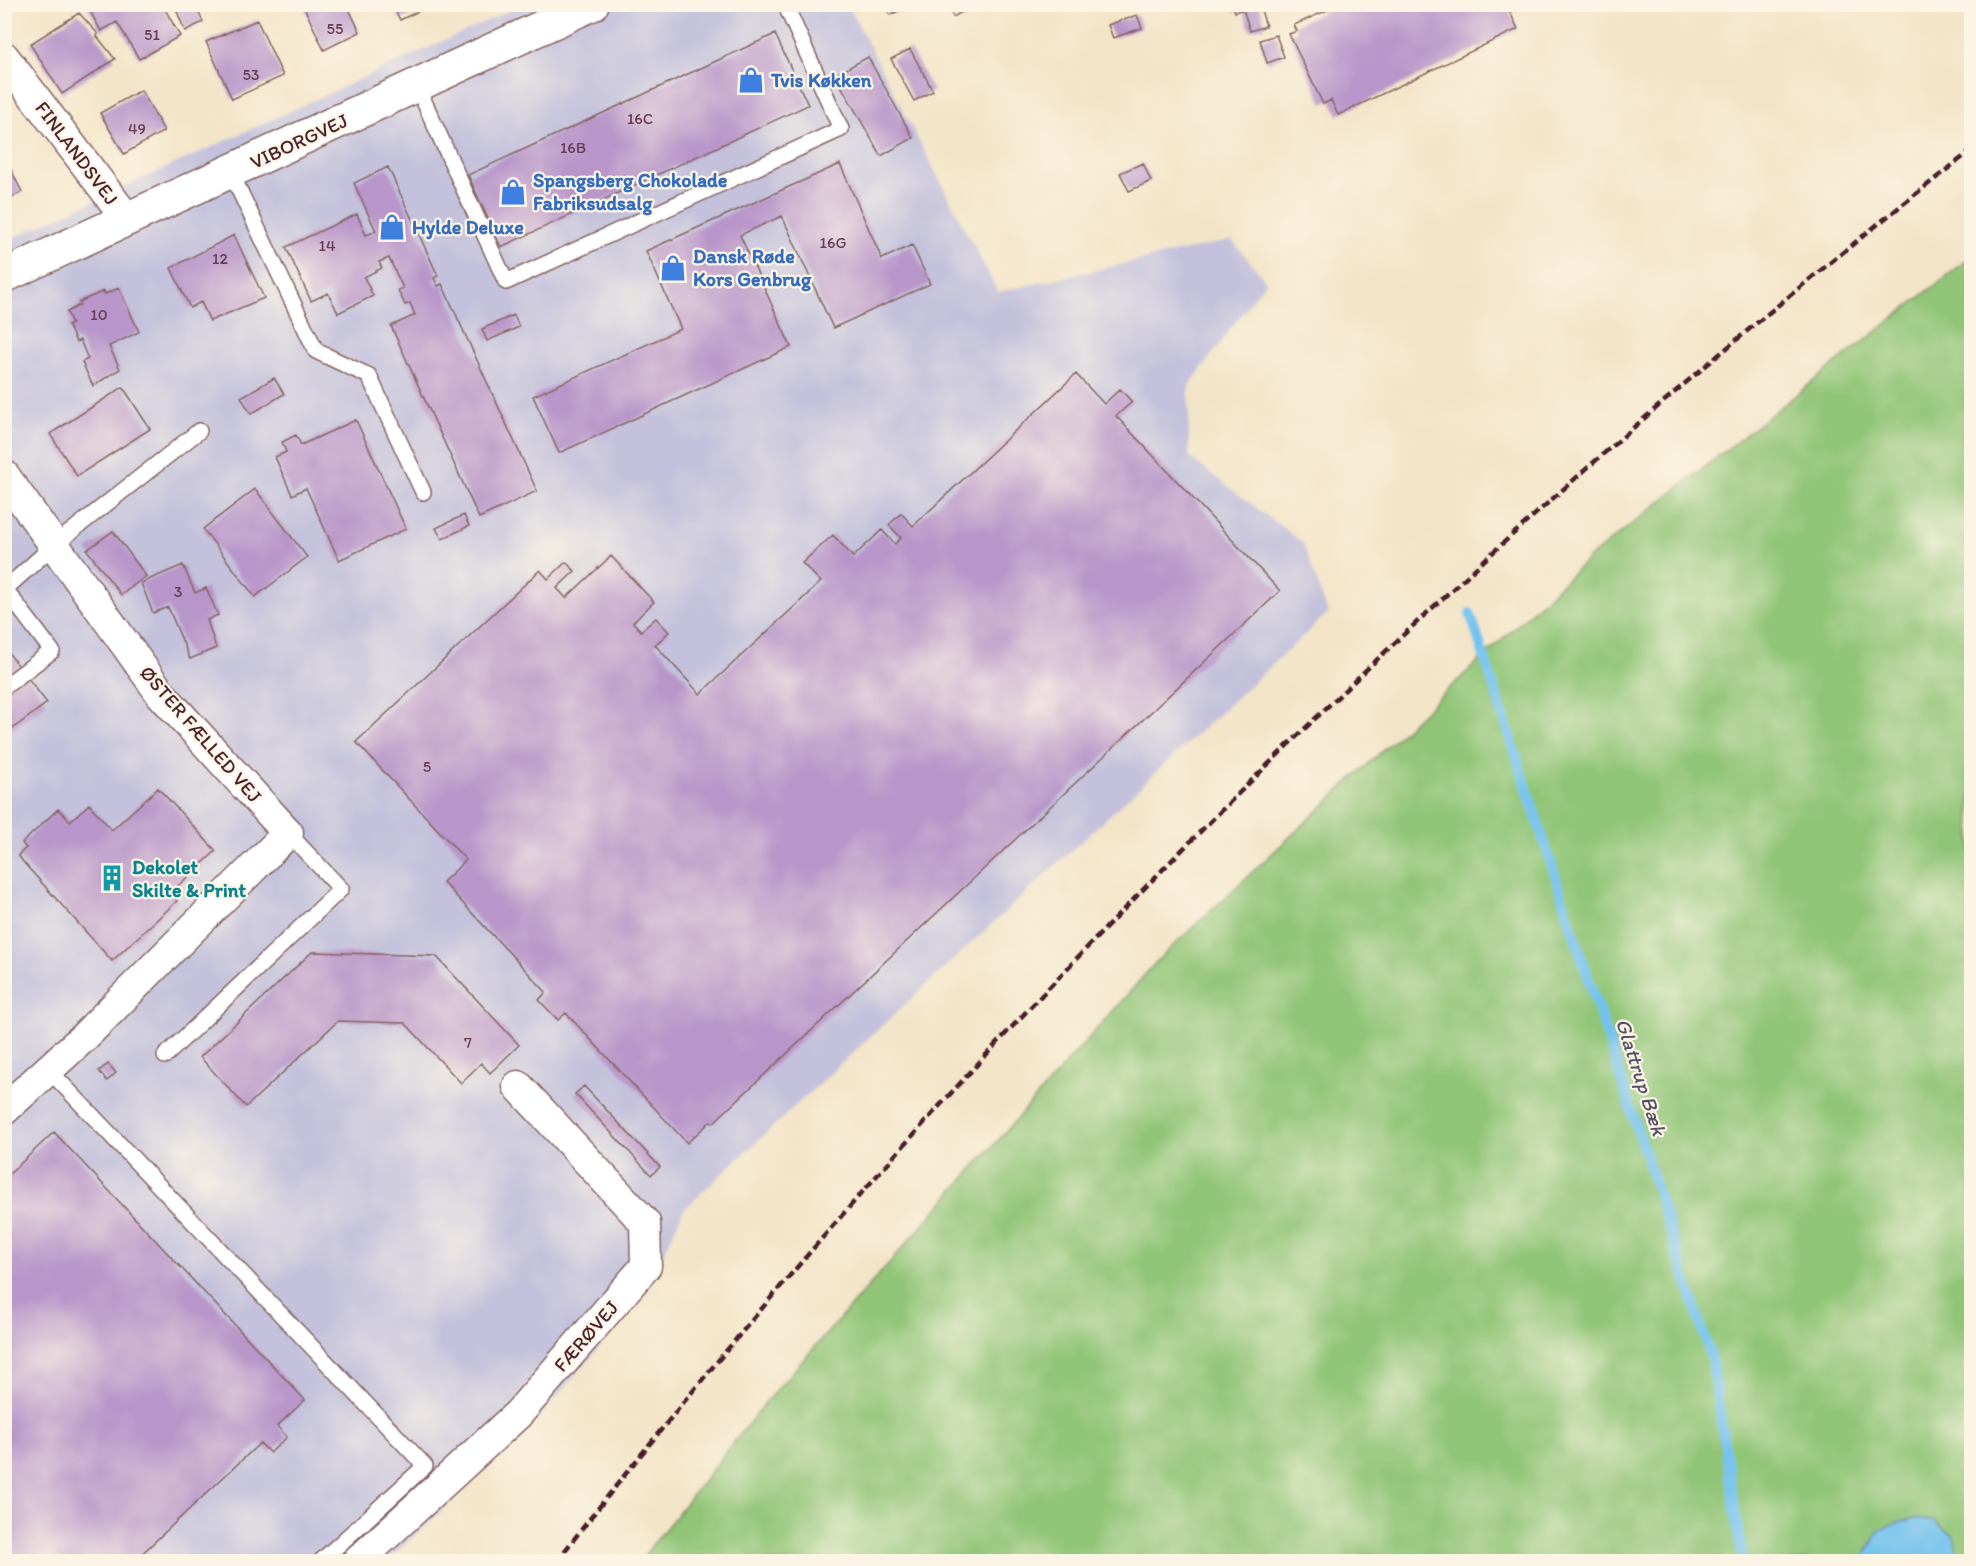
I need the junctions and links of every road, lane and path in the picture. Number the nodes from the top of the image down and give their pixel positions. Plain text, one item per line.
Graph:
1 (592, 4) edge
2 (785, 4) edge
3 (4, 57) edge
4 (417, 86) junction
5 (231, 172) junction
6 (128, 220) junction
7 (4, 276) edge
8 (199, 431) dead end
9 (4, 475) edge
10 (423, 492) dead end
11 (54, 544) junction
12 (5, 590) edge
13 (4, 687) edge
14 (288, 833) junction
15 (165, 1056) dead end
16 (49, 1070) junction
17 (518, 1086) dead end
18 (4, 1110) edge
19 (320, 1562) edge
20 (357, 1562) edge

1 - 4 street, VIBORGVEJ
2 - 4 lane
3 - 6 street, FINLANDSVEJ
4 - 5 street, VIBORGVEJ
5 - 6 street, VIBORGVEJ
5 - 10 lane
6 - 7 street, VIBORGVEJ
8 - 11 lane
9 - 11 street, ØSTER FÆLLED VEJ
11 - 12 lane
11 - 14 street, ØSTER FÆLLED VEJ
12 - 13 lane
14 - 15 lane, ØSTER FÆLLED VEJ
14 - 16 street
16 - 18 street
16 - 19 lane
17 - 20 street, FÆRØVEJ

